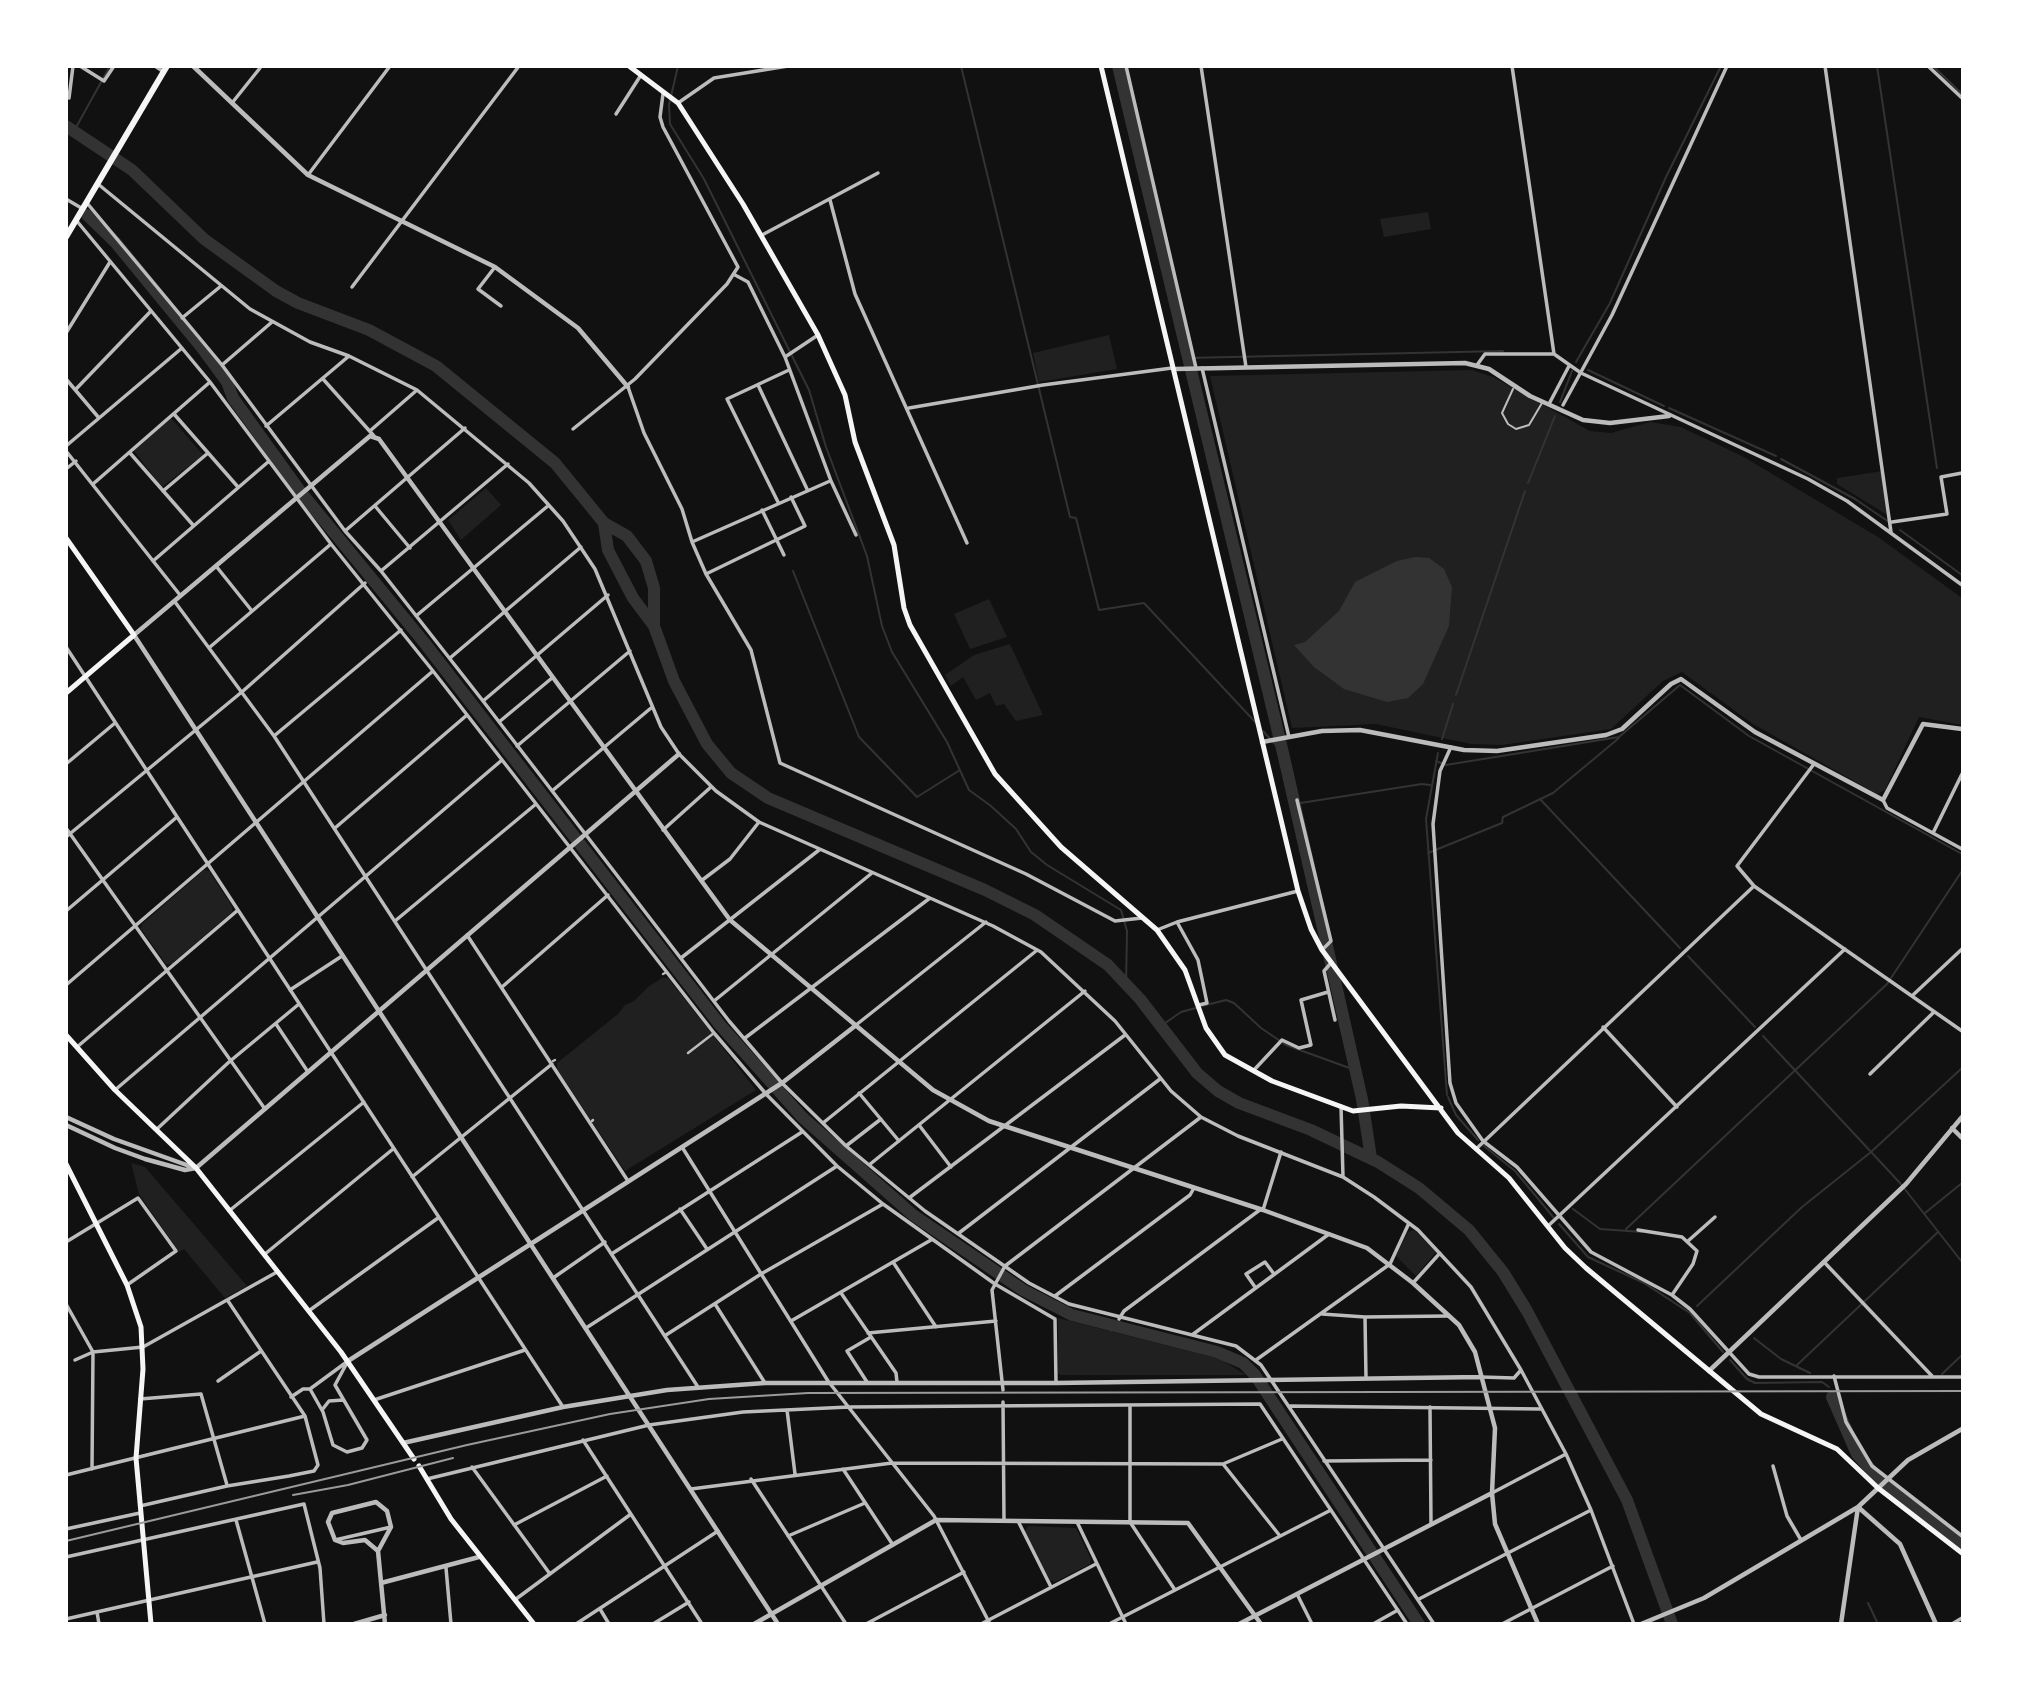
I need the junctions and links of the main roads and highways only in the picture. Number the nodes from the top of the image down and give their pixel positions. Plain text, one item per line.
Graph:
1 (629, 66) edge
2 (1101, 66) edge
3 (165, 69) edge
4 (66, 237) edge
5 (66, 538) edge
6 (66, 692) edge
7 (66, 1035) edge
8 (1441, 1108) junction
9 (66, 1164) edge
10 (414, 1459) dead end
11 (419, 1466) dead end
12 (1962, 1553) edge
13 (151, 1623) edge
14 (534, 1623) edge

1 - 8 main road
2 - 8 main road
3 - 4 highway
5 - 6 main road
7 - 10 main road
8 - 12 main road
9 - 13 main road
11 - 14 main road

